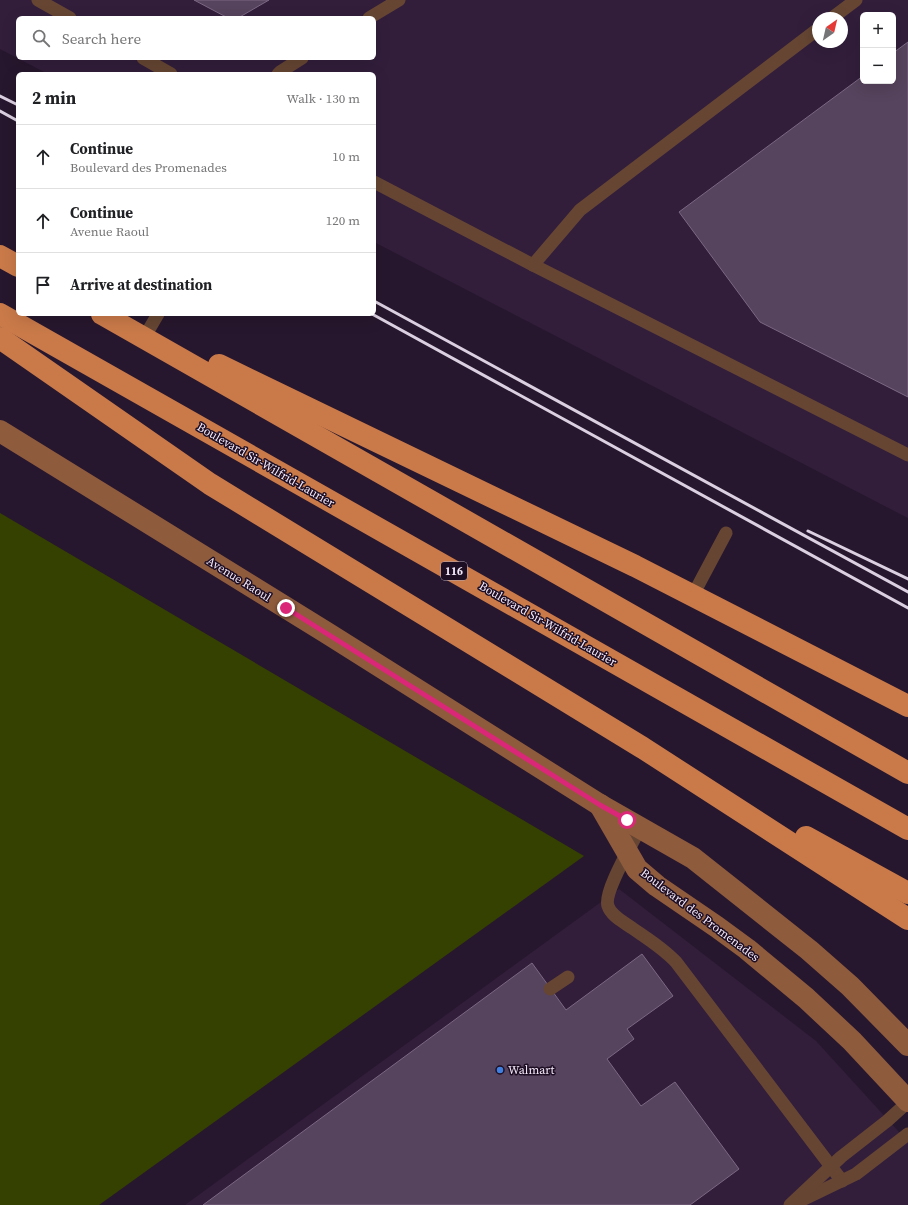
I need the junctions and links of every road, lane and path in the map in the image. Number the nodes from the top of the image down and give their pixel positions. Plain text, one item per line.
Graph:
1 (38, 0) edge
2 (399, 0) edge
3 (856, 0) edge
4 (840, 12) edge
5 (66, 16) edge
6 (372, 16) edge
7 (812, 34) edge
8 (146, 60) edge
9 (299, 60) edge
10 (168, 72) edge
11 (281, 72) edge
12 (376, 183) edge
13 (0, 256) edge
14 (533, 264) junction
15 (16, 265) edge
16 (0, 314) edge
17 (109, 316) edge
18 (117, 316) edge
19 (150, 328) edge
20 (0, 338) edge
21 (0, 431) edge
22 (908, 455) edge
23 (726, 533) dead end
24 (693, 595) junction
25 (908, 706) edge
26 (643, 748) junction
27 (908, 773) edge
28 (600, 805) junction
29 (640, 828) junction
30 (908, 829) edge
31 (627, 853) junction
32 (908, 893) edge
33 (908, 918) edge
34 (568, 977) dead end
35 (550, 989) dead end
36 (908, 1044) edge
37 (908, 1102) edge
38 (908, 1134) edge
39 (831, 1166) junction
40 (842, 1181) junction
41 (791, 1205) edge

1 - 5 lane
2 - 6 lane
3 - 4 lane
7 - 14 lane
8 - 10 lane
9 - 11 lane
12 - 14 lane
13 - 15 highway
14 - 22 lane
16 - 30 highway, Boulevard Sir-Wilfrid-Laurier / 116
17 - 19 highway
18 - 19 highway
19 - 24 highway
19 - 27 highway
20 - 26 highway
21 - 28 street, Avenue Raoul
23 - 24 lane
24 - 25 highway
26 - 32 highway
26 - 33 highway
28 - 29 street
28 - 31 street, Boulevard des Promenades
29 - 31 lane
29 - 36 street
31 - 37 street, Boulevard des Promenades
31 - 39 lane
34 - 35 lane
37 - 39 lane
38 - 40 lane
39 - 40 lane
39 - 41 lane
40 - 41 lane

